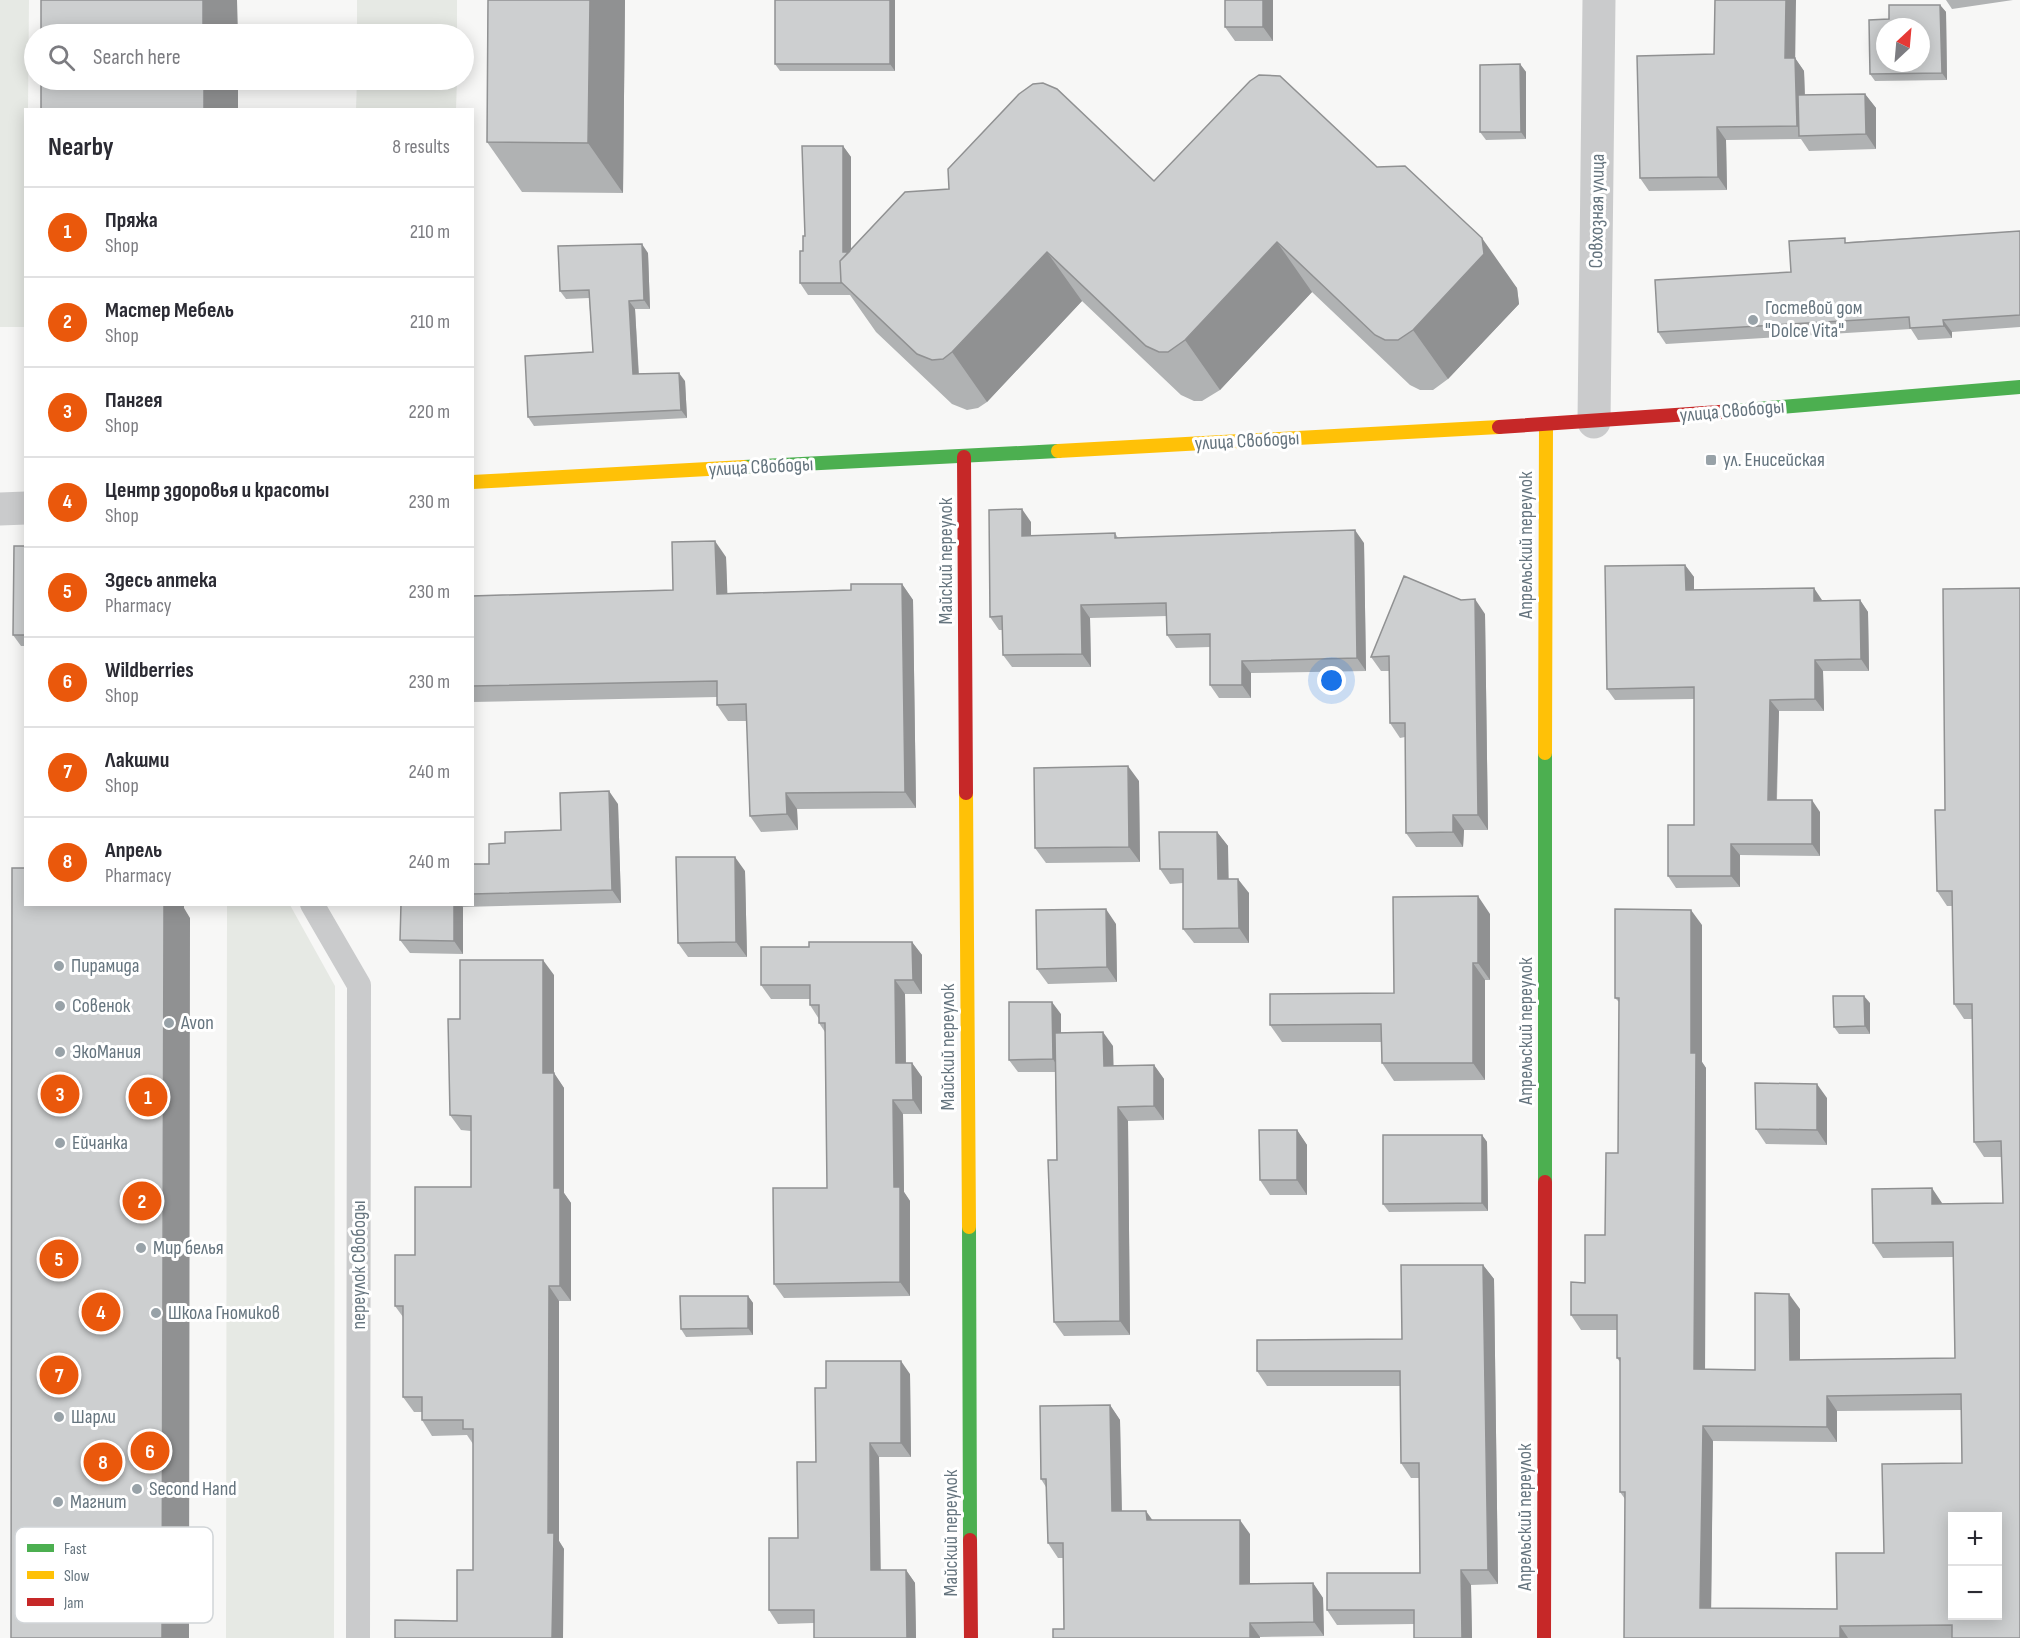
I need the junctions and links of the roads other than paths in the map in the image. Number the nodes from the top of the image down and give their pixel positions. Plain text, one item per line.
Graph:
1 (1599, 0) edge
2 (2020, 387) edge
3 (1594, 422) junction
4 (1546, 425) junction
5 (964, 457) junction
6 (474, 482) edge
7 (24, 508) edge
8 (0, 509) edge
9 (313, 906) edge
10 (358, 1638) edge
11 (971, 1638) edge
12 (1545, 1638) edge

1 - 3 street, Совхозная улица
2 - 3 street, улица Свободы
3 - 4 street, улица Свободы
4 - 5 street, улица Свободы
4 - 12 street, Апрельский переулок
5 - 6 street, улица Свободы
5 - 11 street, Майский переулок
7 - 8 street
9 - 10 lane, переулок Свободы

